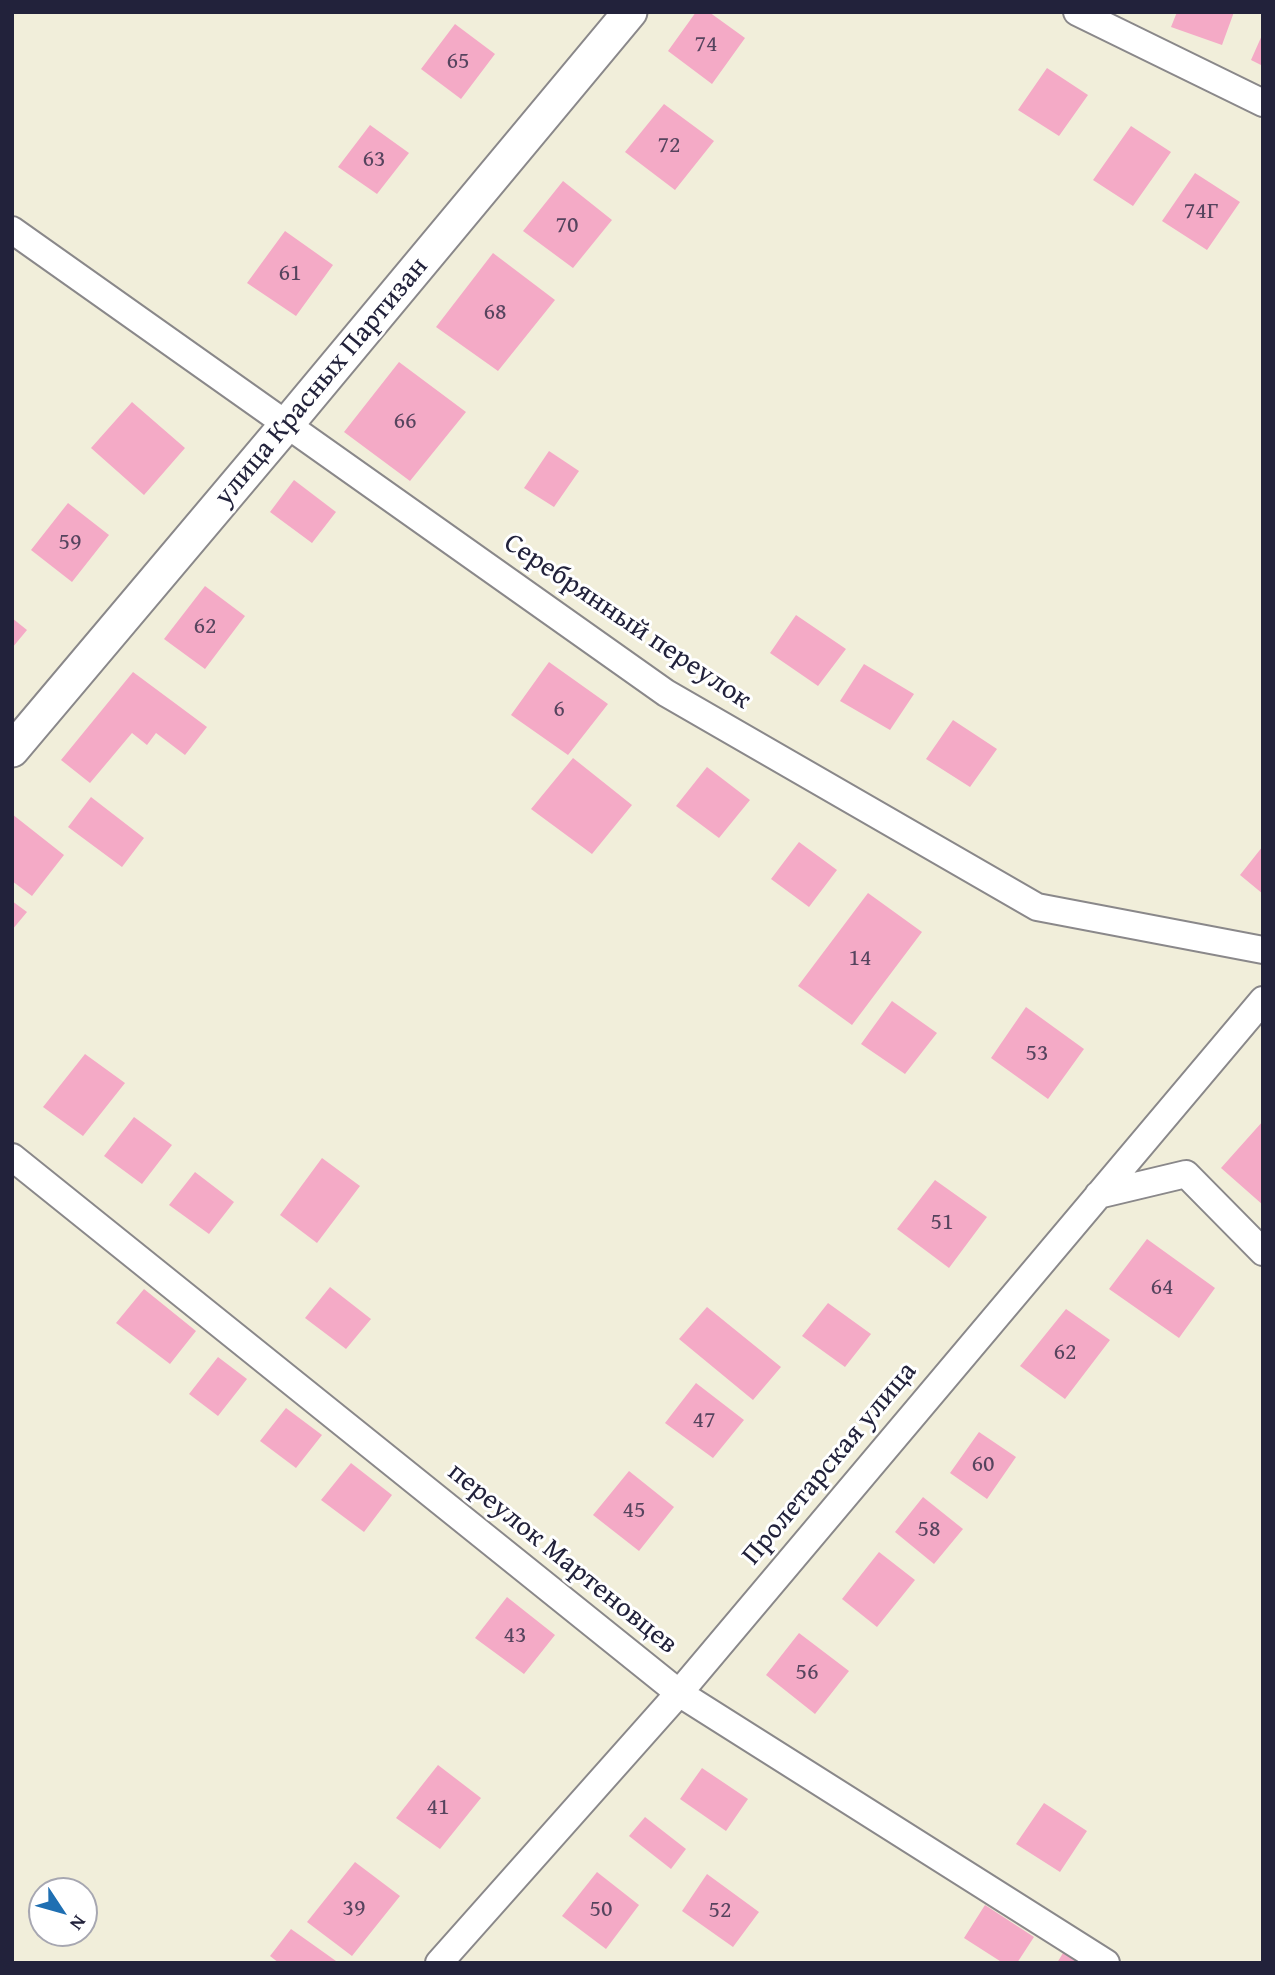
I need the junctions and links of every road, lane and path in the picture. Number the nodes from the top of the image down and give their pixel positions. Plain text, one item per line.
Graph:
1 (630, 12) edge
2 (1077, 12) edge
3 (1263, 103) edge
4 (12, 230) edge
5 (287, 424) junction
6 (12, 750) edge
7 (1263, 950) edge
8 (1263, 1000) edge
9 (12, 1157) edge
10 (1098, 1195) junction
11 (1263, 1252) edge
12 (679, 1693) junction
13 (439, 1963) edge
14 (1106, 1963) edge

1 - 5 street, улица Красных Партизан
2 - 3 street
4 - 5 street, Серебрянный переулок
5 - 6 street, улица Красных Партизан
5 - 7 street, Серебрянный переулок
8 - 10 street, Пролетарская улица
9 - 12 street, переулок Мартеновцев
10 - 11 street
10 - 12 street, Пролетарская улица
12 - 13 street, Пролетарская улица
12 - 14 street, переулок Мартеновцев

